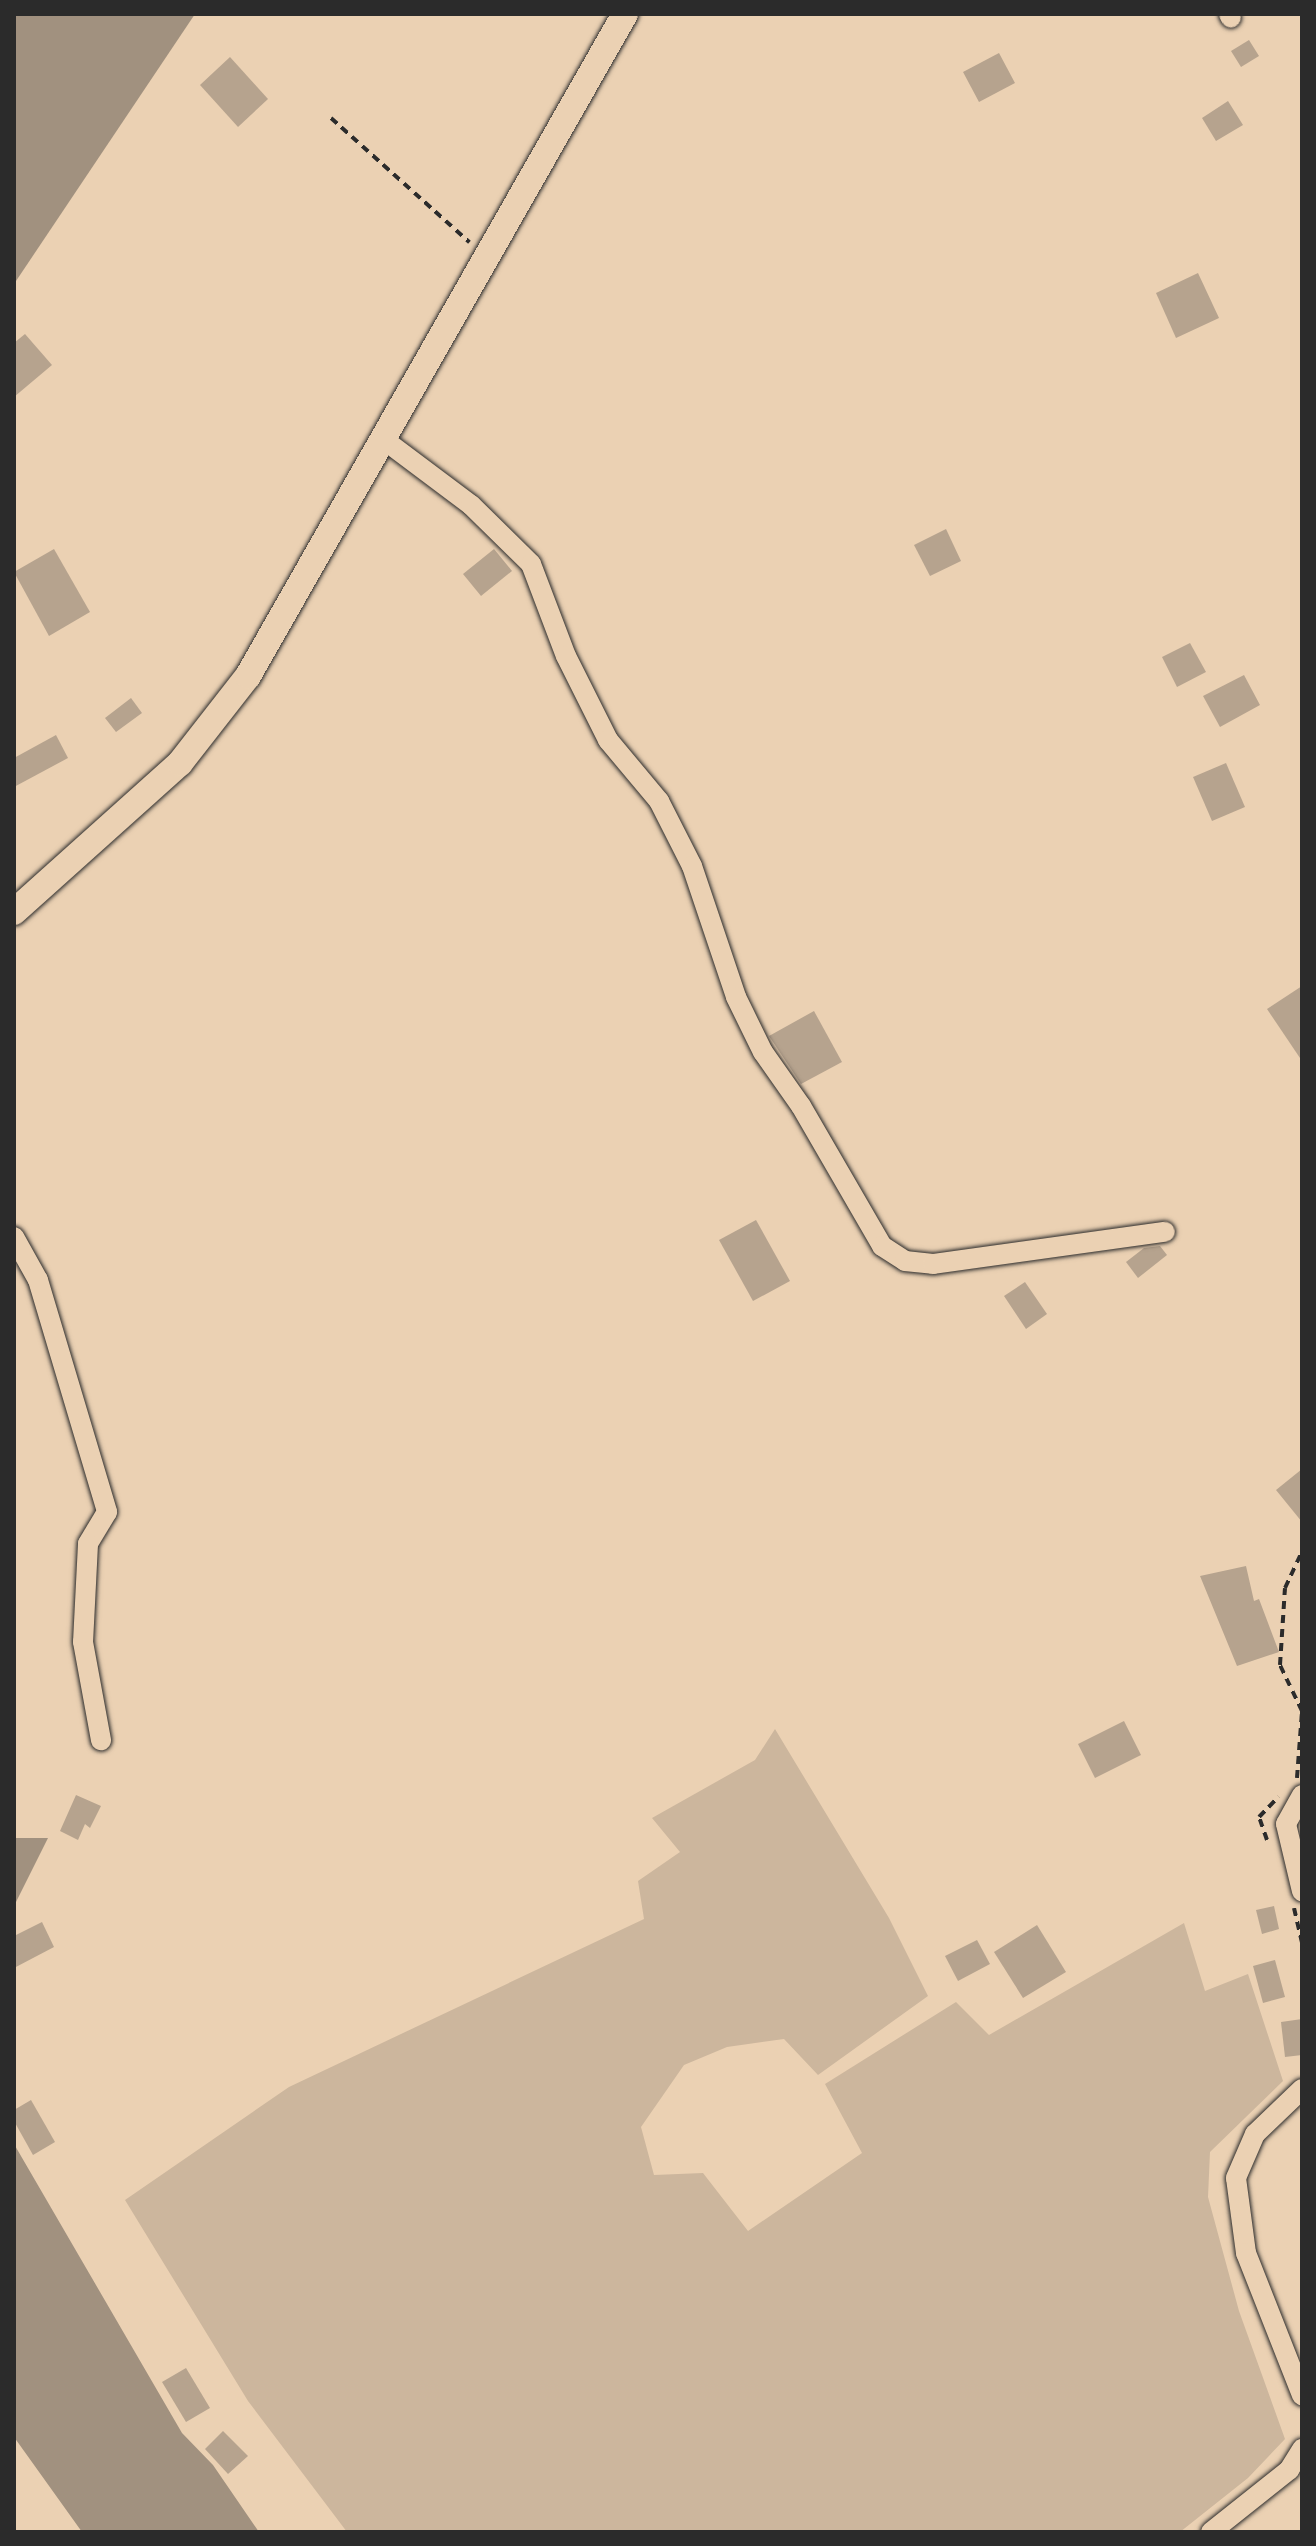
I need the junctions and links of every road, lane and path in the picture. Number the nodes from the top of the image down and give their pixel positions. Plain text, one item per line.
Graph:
1 (625, 14) edge
2 (331, 118) dead end
3 (486, 257) junction
4 (383, 439) junction
5 (14, 912) edge
6 (1165, 1232) dead end
7 (14, 1237) edge
8 (1302, 1552) edge
9 (101, 1740) dead end
10 (1294, 1791) edge
11 (1273, 1852) dead end
12 (1296, 1894) edge
13 (1302, 1944) edge
14 (1302, 2089) edge
15 (1302, 2395) edge
16 (1302, 2449) edge
17 (1211, 2532) edge

1 - 3 main road
2 - 3 path
3 - 4 main road
4 - 5 main road
4 - 6 street
7 - 9 street
8 - 10 path
10 - 11 path
10 - 12 street
12 - 13 path
14 - 15 street
16 - 17 street

